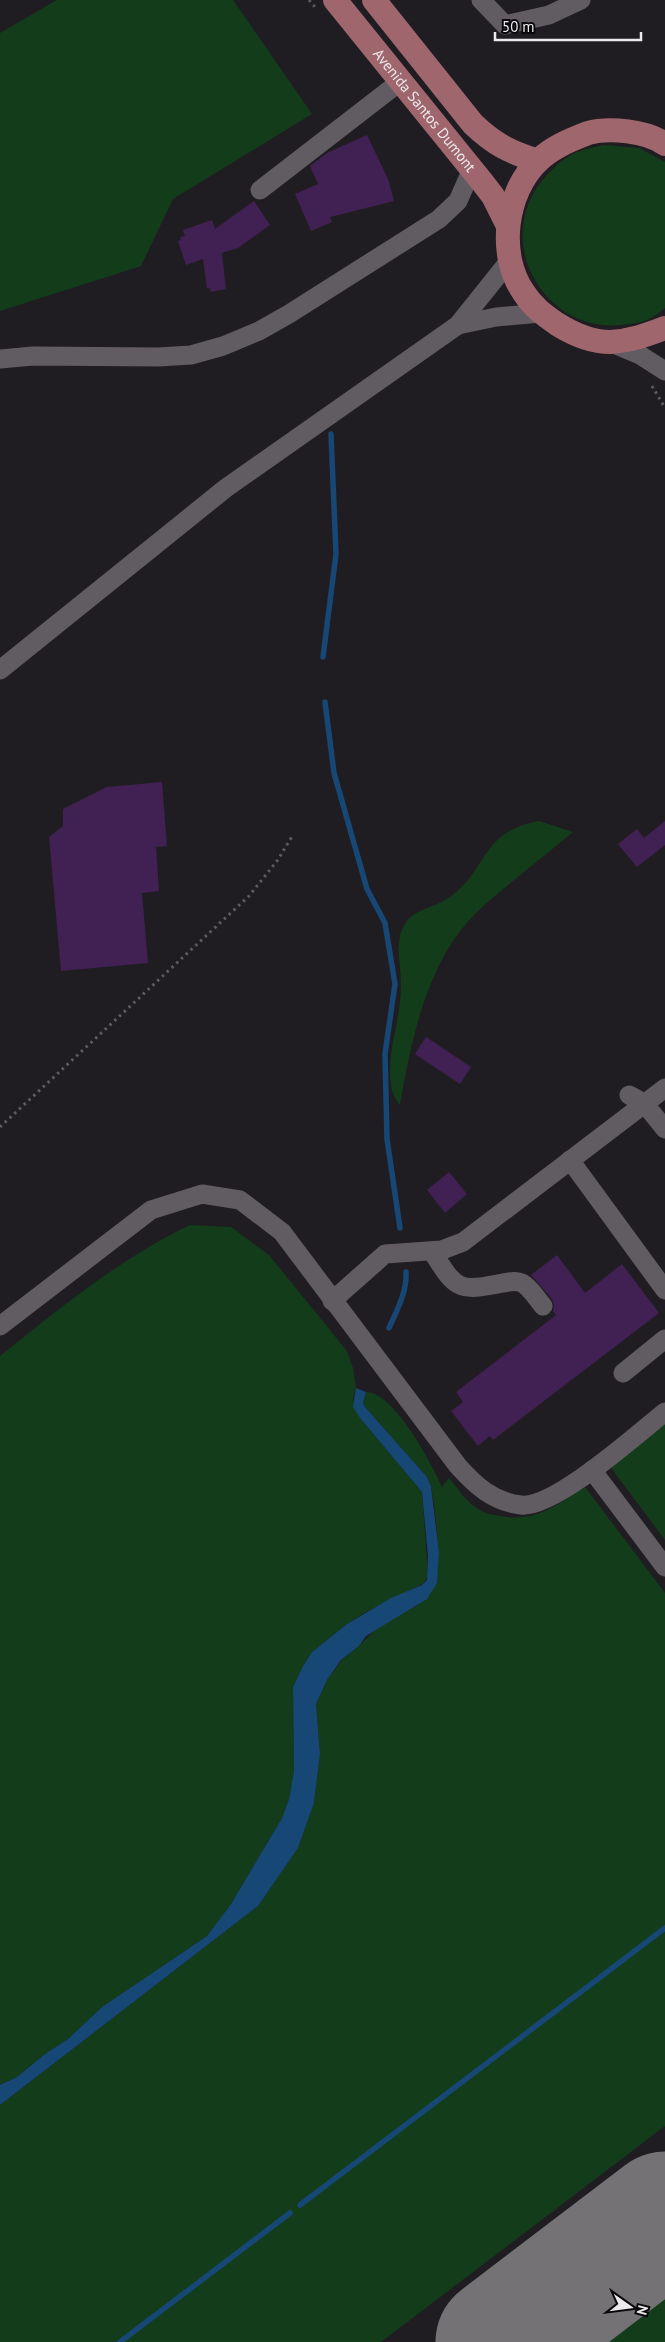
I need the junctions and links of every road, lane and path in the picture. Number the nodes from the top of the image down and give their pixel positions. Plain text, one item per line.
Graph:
1 (335, 0) edge
2 (374, 0) edge
3 (482, 0) edge
4 (581, 0) edge
5 (401, 81) junction
6 (665, 144) edge
7 (538, 161) junction
8 (472, 168) junction
9 (260, 190) dead end
10 (508, 226) junction
11 (510, 260) junction
12 (541, 313) junction
13 (458, 326) junction
14 (665, 328) edge
15 (609, 342) junction
16 (0, 360) edge
17 (665, 371) edge
18 (0, 670) edge
19 (293, 835) dead end
20 (665, 1088) edge
21 (636, 1099) junction
22 (0, 1127) edge
23 (665, 1129) edge
24 (570, 1160) junction
25 (432, 1251) junction
26 (665, 1290) edge
27 (332, 1301) junction
28 (543, 1306) dead end
29 (0, 1326) edge
30 (665, 1339) edge
31 (623, 1373) dead end
32 (665, 1412) edge
33 (592, 1470) junction
34 (665, 1567) edge

1 - 5 main road, Avenida Santos Dumont
2 - 7 main road, Avenida Santos Dumont
3 - 4 street
5 - 8 main road, Avenida Santos Dumont
5 - 9 street
6 - 7 main road
7 - 10 main road
8 - 10 main road, Avenida Santos Dumont
8 - 16 street
10 - 11 main road
11 - 12 main road
11 - 13 street
12 - 13 street
12 - 15 main road
13 - 18 street
14 - 15 main road
15 - 17 street
19 - 22 path
20 - 21 street
21 - 23 street
21 - 24 street
24 - 25 street
24 - 26 street
25 - 27 street
25 - 28 street
27 - 29 street
27 - 33 street
30 - 31 street
32 - 33 street
33 - 34 street

